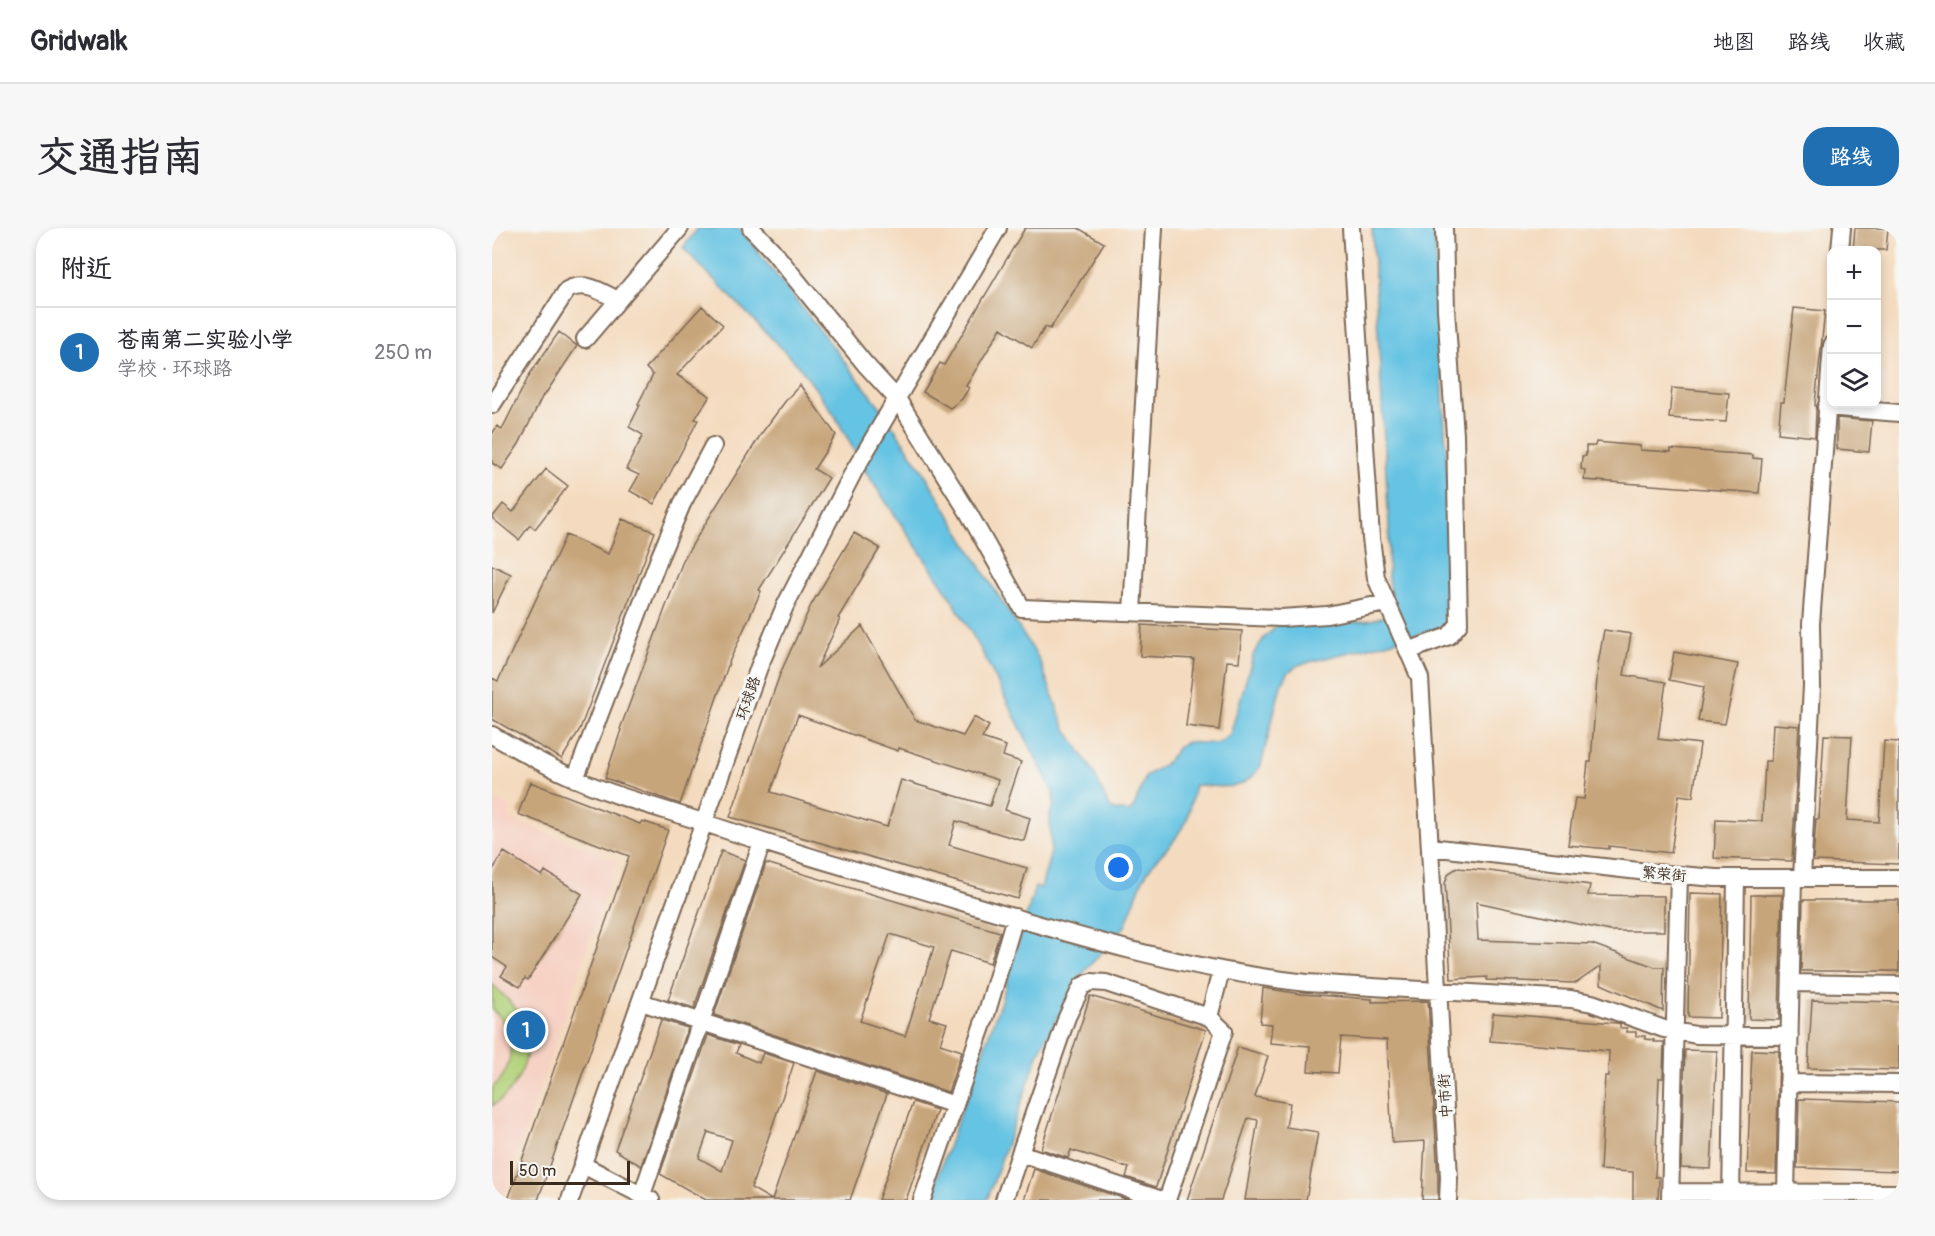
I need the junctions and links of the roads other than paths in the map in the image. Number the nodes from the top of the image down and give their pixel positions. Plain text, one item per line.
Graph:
1 (680, 228) edge
2 (751, 228) edge
3 (998, 228) edge
4 (1154, 228) edge
5 (1351, 228) edge
6 (1444, 228) edge
7 (1842, 228) edge
8 (1840, 246) edge
9 (618, 300) junction
10 (585, 339) dead end
11 (1831, 354) edge
12 (895, 403) junction
13 (492, 405) edge
14 (1826, 407) junction
15 (1899, 413) edge
16 (713, 446) dead end
17 (1387, 606) junction
18 (1132, 612) junction
19 (1407, 648) junction
20 (492, 735) edge
21 (575, 779) junction
22 (704, 823) junction
23 (762, 842) junction
24 (1430, 846) junction
25 (1679, 875) junction
26 (1736, 878) junction
27 (1798, 878) junction
28 (1899, 878) edge
29 (1017, 918) junction
30 (1221, 971) junction
31 (1791, 983) junction
32 (1899, 985) edge
33 (1438, 992) junction
34 (641, 1002) junction
35 (1209, 1017) junction
36 (701, 1022) junction
37 (1675, 1031) junction
38 (1733, 1036) junction
39 (1790, 1036) junction
40 (1788, 1083) junction
41 (1899, 1084) edge
42 (955, 1105) junction
43 (1020, 1153) junction
44 (583, 1165) junction
45 (1786, 1193) junction
46 (1899, 1193) edge
47 (1670, 1196) edge
48 (1731, 1196) edge
49 (647, 1198) edge
50 (570, 1200) edge
51 (922, 1200) edge
52 (1004, 1200) edge
53 (1162, 1200) edge
54 (1167, 1200) edge
55 (1448, 1200) edge

1 - 9 street
2 - 12 street
3 - 12 street, 环球路
4 - 18 street
5 - 17 street, 中市街
6 - 19 street
7 - 8 street
9 - 10 street
9 - 13 street
11 - 14 street
12 - 18 street
12 - 22 street, 环球路
14 - 15 street
14 - 27 street
16 - 21 street
17 - 18 street
17 - 19 street, 中市街
19 - 24 street, 中市街
20 - 21 street
21 - 22 street
22 - 23 street
22 - 34 street, 环球路
23 - 29 street
23 - 36 street
24 - 25 street, 繁荣街
24 - 33 street, 中市街
25 - 26 street, 繁荣街
25 - 37 street
26 - 27 street, 繁荣街
26 - 38 street
27 - 28 street, 繁荣街
27 - 31 street
29 - 30 street
29 - 42 street
30 - 33 street
30 - 35 street
31 - 32 street
31 - 39 street
33 - 37 street
33 - 55 street, 中市街
34 - 36 street
34 - 44 street, 环球路
35 - 43 street
35 - 54 street
36 - 42 street
36 - 49 street
37 - 38 street
37 - 47 street
38 - 39 street
38 - 48 street
39 - 40 street
40 - 41 street
40 - 45 street
42 - 51 street
43 - 52 street
43 - 53 street
44 - 49 street
44 - 50 street, 环球路
45 - 46 street
45 - 48 street
47 - 48 street

